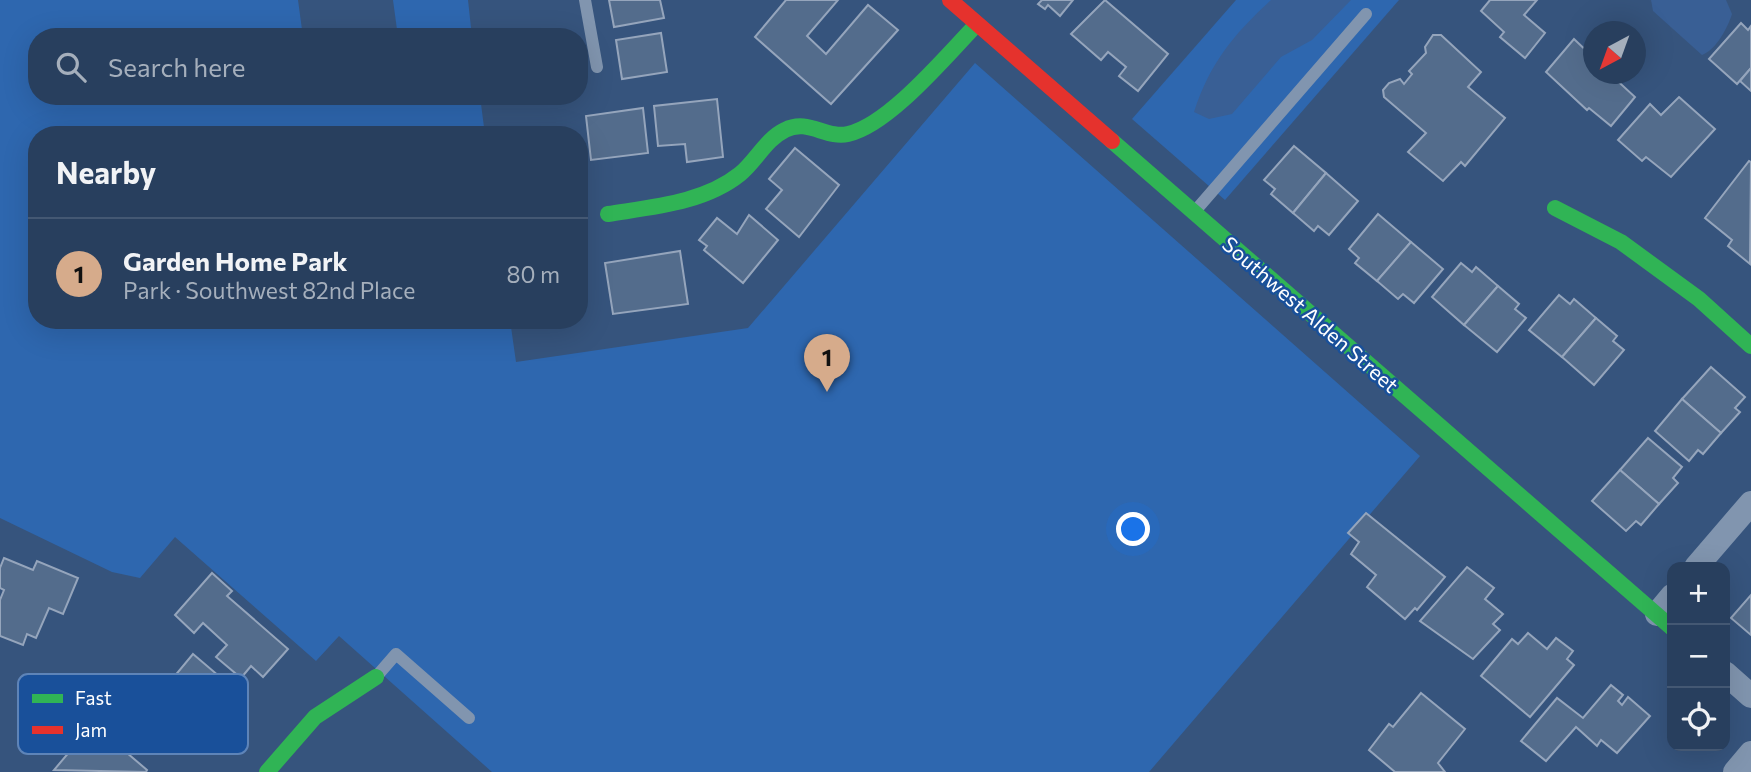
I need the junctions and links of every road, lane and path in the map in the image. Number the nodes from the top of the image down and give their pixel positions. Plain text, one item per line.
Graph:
1 (585, 0) edge
2 (950, 0) edge
3 (1366, 14) dead end
4 (977, 24) junction
5 (597, 67) dead end
6 (1555, 208) dead end
7 (1194, 213) junction
8 (608, 214) dead end
9 (1751, 346) edge
10 (1751, 503) edge
11 (1700, 562) edge
12 (1667, 613) edge
13 (376, 677) joint
14 (1730, 677) edge
15 (1751, 696) edge
16 (469, 718) dead end
17 (1751, 753) edge
18 (267, 772) edge
19 (1735, 772) edge

1 - 5 lane
2 - 4 street, Southwest Alden Street
3 - 7 lane
4 - 7 street, Southwest Alden Street
4 - 8 street
6 - 9 street
7 - 12 street, Southwest Alden Street
10 - 11 street
13 - 16 lane
13 - 18 street
14 - 15 street
17 - 19 street

